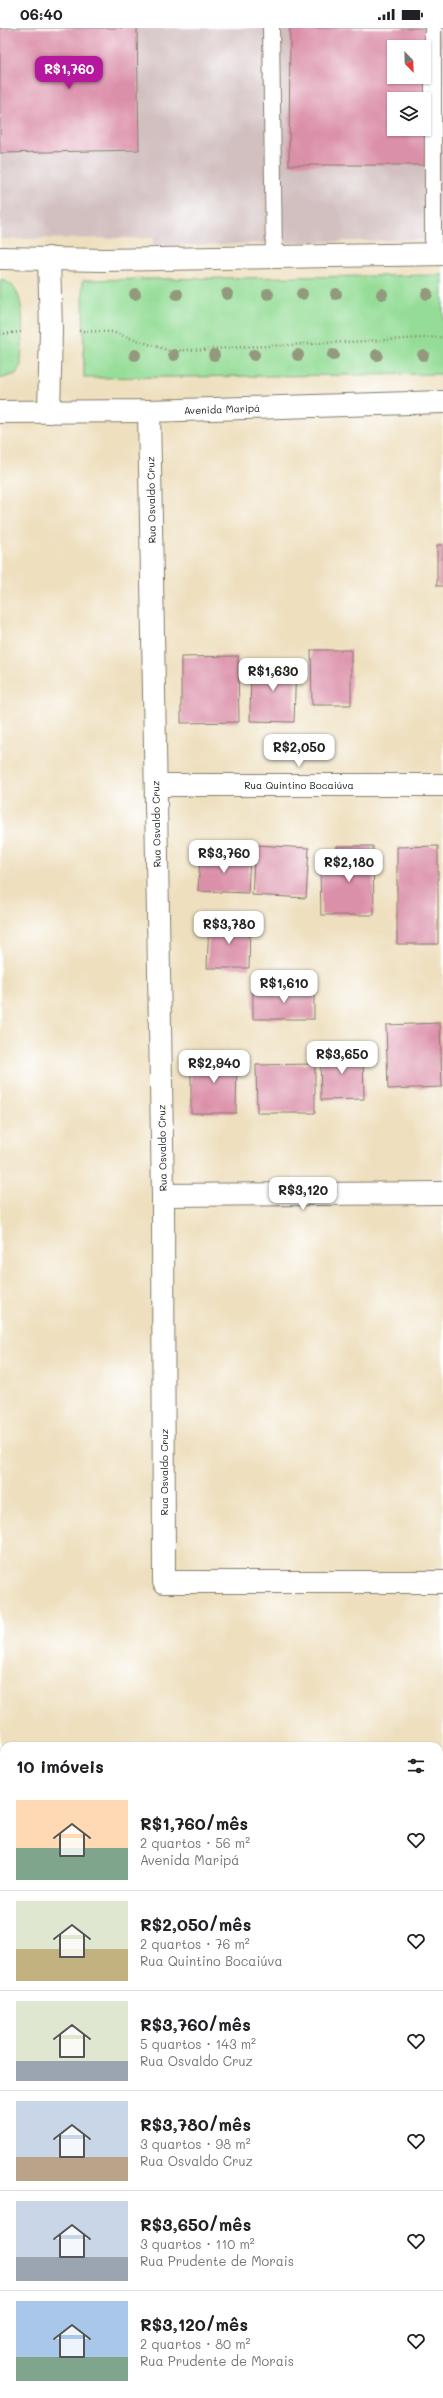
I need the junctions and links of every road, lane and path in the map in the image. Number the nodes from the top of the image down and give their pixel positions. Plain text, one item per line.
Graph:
1 (271, 28) edge
2 (434, 28) edge
3 (438, 254) edge
4 (0, 258) edge
5 (49, 258) junction
6 (274, 258) junction
7 (51, 330) junction
8 (0, 334) edge
9 (443, 337) edge
10 (443, 402) edge
11 (149, 411) junction
12 (0, 412) edge
13 (49, 412) junction
14 (156, 785) junction
15 (443, 785) edge
16 (443, 1193) edge
17 (163, 1195) junction
18 (443, 1582) edge

1 - 6 lane
2 - 3 lane
3 - 6 street
4 - 5 street
5 - 6 street
5 - 7 street
7 - 8 path
7 - 9 path
7 - 13 street
10 - 11 street, Avenida Maripá
11 - 13 street, Avenida Maripá
11 - 14 street, Rua Osvaldo Cruz
12 - 13 street, Avenida Maripá
14 - 15 street, Rua Quintino Bocaiúva
14 - 17 street, Rua Osvaldo Cruz
16 - 17 street
17 - 18 street, Rua Osvaldo Cruz

